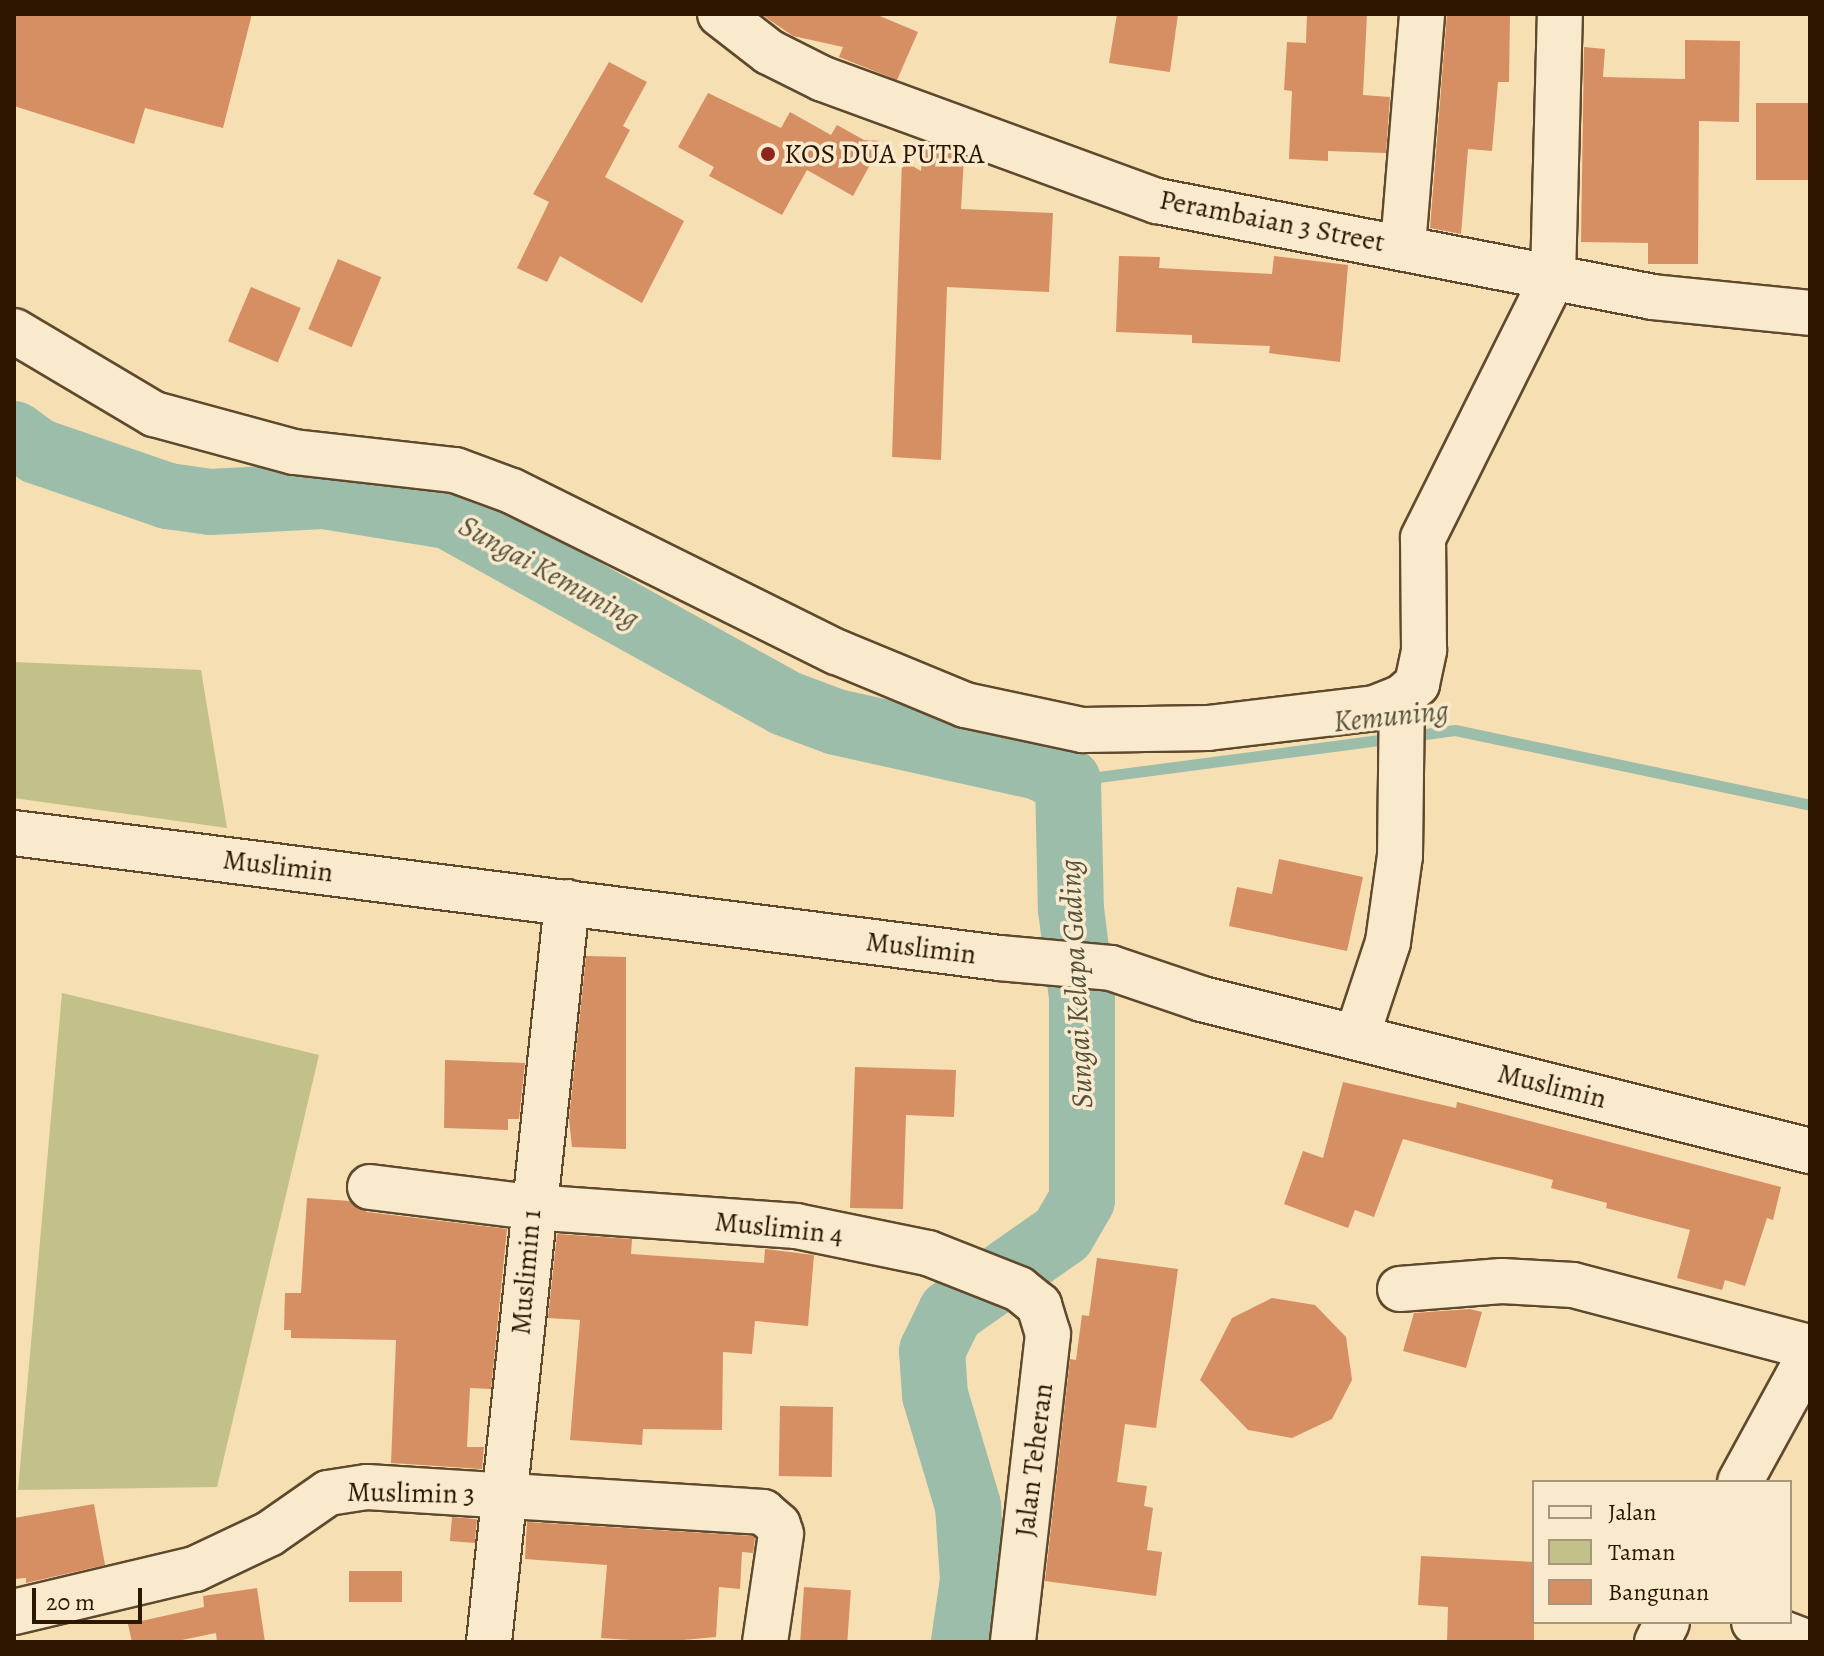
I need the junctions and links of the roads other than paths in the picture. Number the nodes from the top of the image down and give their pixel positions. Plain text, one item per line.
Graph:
1 (720, 14) edge
2 (1422, 14) edge
3 (1560, 14) edge
4 (1403, 246) junction
5 (1553, 277) junction
6 (1810, 313) edge
7 (14, 331) edge
8 (1400, 708) junction
9 (14, 833) edge
10 (567, 902) junction
11 (1357, 1036) junction
12 (1810, 1151) edge
13 (370, 1187) dead end
14 (531, 1207) junction
15 (1019, 1289) joint
16 (1400, 1289) dead end
17 (1810, 1347) edge
18 (1810, 1354) edge
19 (1796, 1407) edge
20 (1741, 1480) edge
21 (504, 1495) junction
22 (14, 1612) edge
23 (1666, 1624) edge
24 (1759, 1624) edge
25 (489, 1642) edge
26 (765, 1642) edge
27 (1013, 1642) edge
28 (1657, 1642) edge
29 (1806, 1642) edge

1 - 4 street, Perambaian 3 Street
2 - 4 street
3 - 5 street
4 - 5 street, Perambaian 3 Street
5 - 6 street, Perambaian 3 Street
5 - 8 street
7 - 8 street
8 - 11 street
9 - 10 street, Muslimin
10 - 11 street, Muslimin
10 - 14 street, Muslimin 1
11 - 12 street, Muslimin
13 - 14 street, Muslimin 4
14 - 15 street, Muslimin 4
14 - 21 street, Muslimin 1
15 - 27 street, Jalan Teheran
16 - 17 street
18 - 19 street
19 - 20 street
21 - 22 street, Muslimin 3
21 - 25 street, Muslimin 1
21 - 26 street, Muslimin 3
23 - 28 street
24 - 29 street

